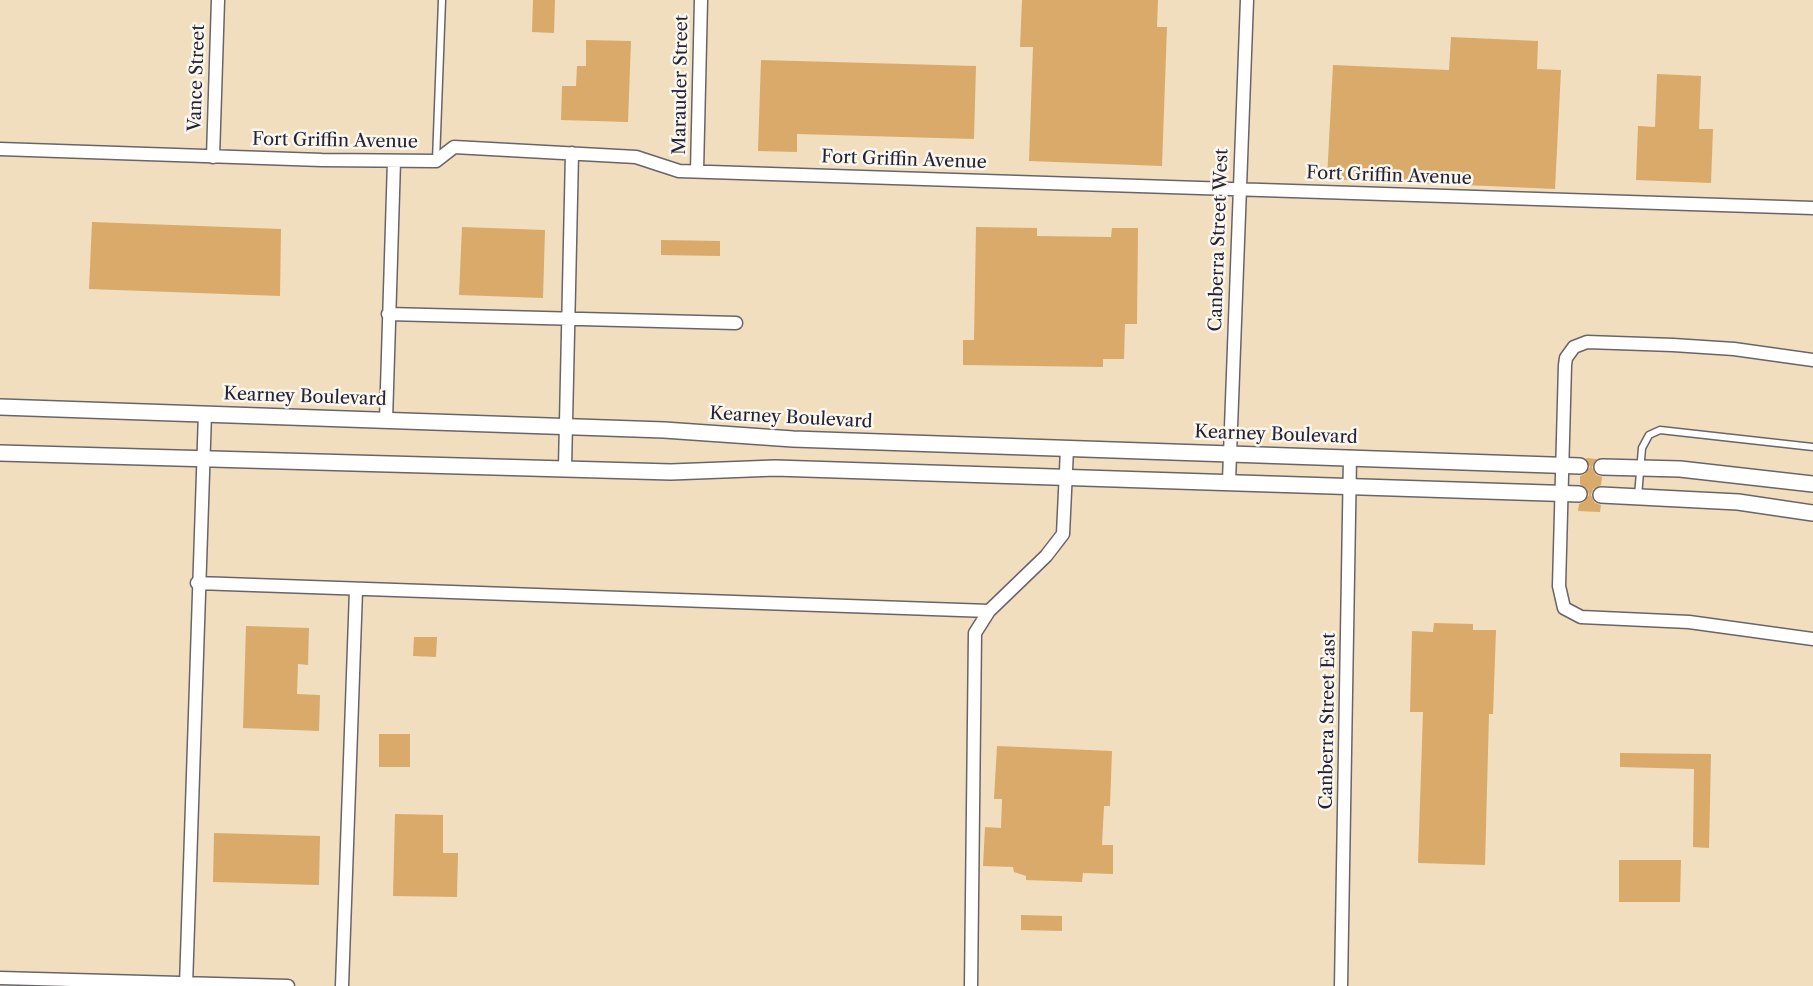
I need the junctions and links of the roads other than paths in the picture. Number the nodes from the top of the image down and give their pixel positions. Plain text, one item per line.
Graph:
1 (218, 0) edge
2 (442, 0) edge
3 (701, 0) edge
4 (1247, 0) edge
5 (0, 149) edge
6 (572, 153) junction
7 (213, 157) junction
8 (394, 161) junction
9 (436, 161) junction
10 (697, 171) junction
11 (1238, 189) junction
12 (1813, 208) edge
13 (388, 314) junction
14 (568, 318) junction
15 (736, 323) dead end
16 (1813, 360) edge
17 (0, 407) edge
18 (205, 413) junction
19 (386, 420) junction
20 (566, 426) junction
21 (1813, 447) edge
22 (1067, 449) junction
23 (0, 453) edge
24 (1230, 453) junction
25 (1350, 458) junction
26 (203, 459) junction
27 (1562, 465) junction
28 (1580, 466) dead end
29 (565, 467) junction
30 (1602, 467) dead end
31 (1639, 468) junction
32 (1066, 477) junction
33 (1229, 481) junction
34 (1813, 484) edge
35 (1350, 485) junction
36 (1562, 494) junction
37 (1579, 494) dead end
38 (1601, 495) dead end
39 (1638, 496) junction
40 (1813, 513) edge
41 (197, 583) junction
42 (356, 590) junction
43 (989, 611) junction
44 (1813, 639) edge
45 (0, 978) edge
46 (186, 985) edge
47 (288, 986) edge
48 (342, 986) edge
49 (971, 986) edge
50 (1341, 986) edge

1 - 7 street, Vance Street
2 - 9 lane
3 - 10 street, Marauder Street
4 - 11 street, Canberra Street West
5 - 7 street, Fort Griffin Avenue
6 - 9 street, Fort Griffin Avenue
6 - 10 street, Fort Griffin Avenue
6 - 14 street
7 - 8 street, Fort Griffin Avenue
8 - 9 street, Fort Griffin Avenue
8 - 13 street
10 - 11 street, Fort Griffin Avenue
11 - 12 street, Fort Griffin Avenue
11 - 24 street, Canberra Street West
13 - 14 street
13 - 19 street
14 - 15 street
14 - 20 street
16 - 27 street
17 - 18 street, Kearney Boulevard
18 - 19 street, Kearney Boulevard
18 - 26 street
19 - 20 street, Kearney Boulevard
20 - 22 street, Kearney Boulevard
20 - 29 street
21 - 31 lane
22 - 24 street, Kearney Boulevard
22 - 32 street
23 - 26 street
24 - 25 street, Kearney Boulevard
24 - 33 street, Canberra Street West
25 - 27 street, Kearney Boulevard
25 - 35 street, Canberra Street East
26 - 29 street
26 - 41 street
27 - 28 street, Kearney Boulevard
27 - 36 street
29 - 32 street
30 - 31 street
31 - 34 street
31 - 39 lane
32 - 33 street
32 - 43 street
33 - 35 street
35 - 36 street
35 - 50 street, Canberra Street East
36 - 37 street
36 - 44 street
38 - 39 street
39 - 40 street
41 - 42 street
41 - 46 street
42 - 43 street
42 - 48 street
43 - 49 street
45 - 46 street
46 - 47 street

